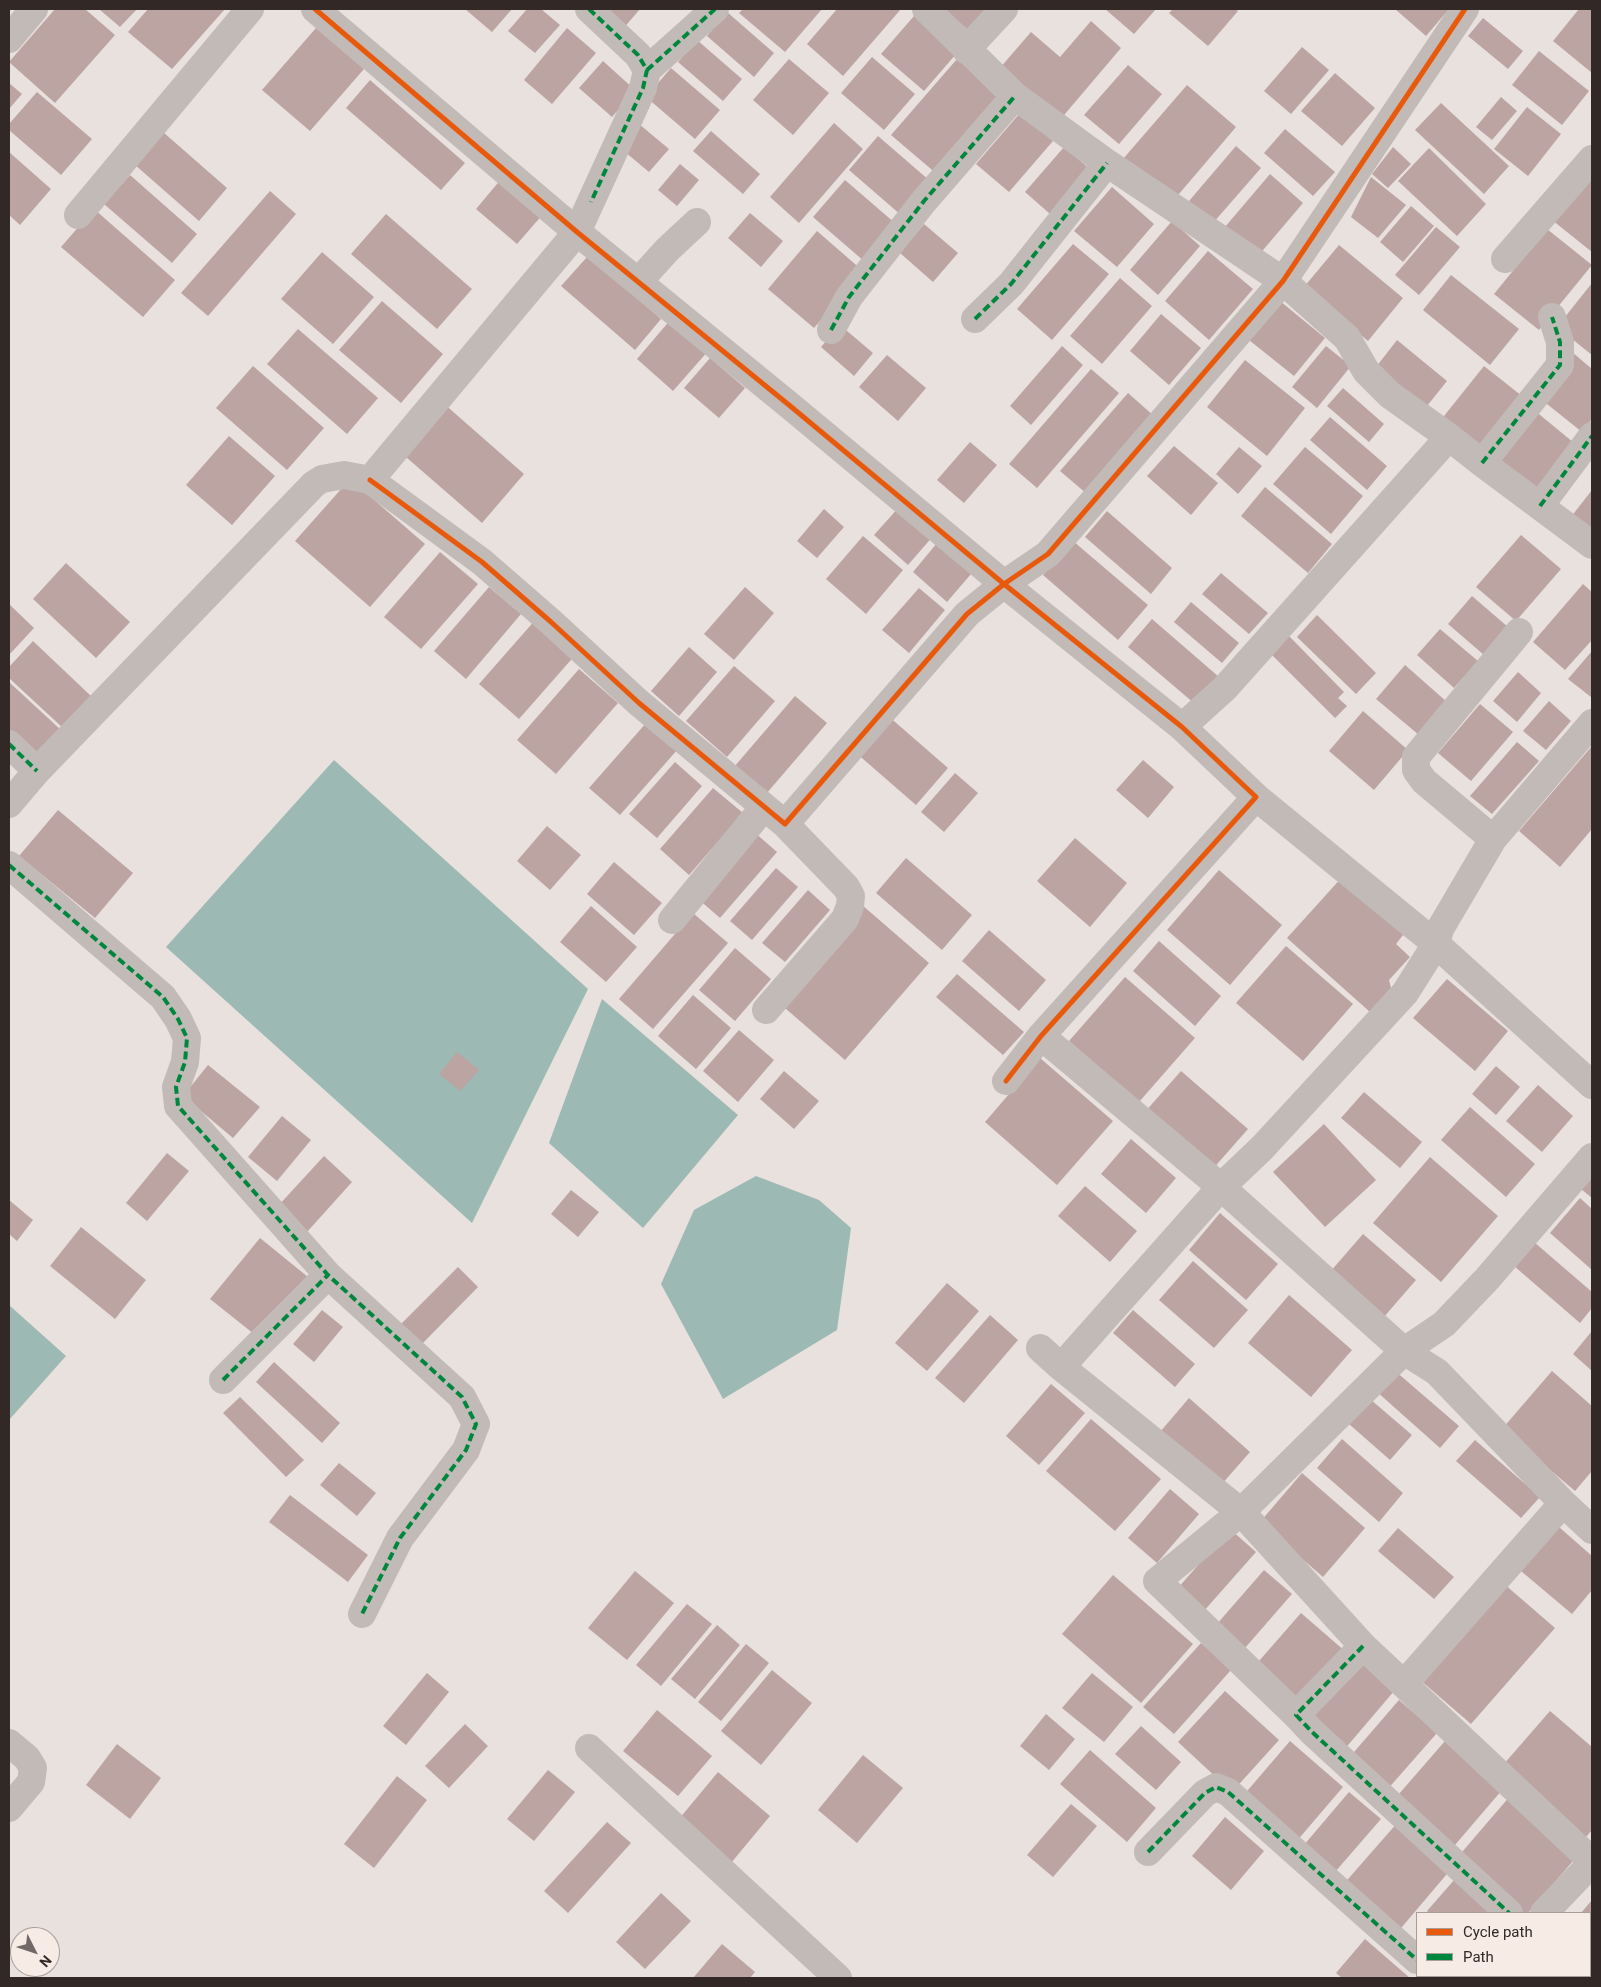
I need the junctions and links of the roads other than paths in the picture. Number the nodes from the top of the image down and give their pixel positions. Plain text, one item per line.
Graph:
1 (34, 9) edge
2 (250, 9) edge
3 (315, 9) edge
4 (589, 9) edge
5 (715, 9) edge
6 (926, 9) edge
7 (1004, 9) edge
8 (1465, 9) edge
9 (9, 39) edge
10 (966, 50) junction
11 (647, 70) junction
12 (1016, 96) junction
13 (1592, 159) edge
14 (1107, 163) junction
15 (78, 215) dead end
16 (697, 222) dead end
17 (577, 232) junction
18 (1505, 259) dead end
19 (639, 281) junction
20 (1283, 281) junction
21 (1552, 317) dead end
22 (975, 319) dead end
23 (831, 330) dead end
24 (1449, 436) junction
25 (1592, 436) edge
26 (1482, 463) junction
27 (370, 480) junction
28 (1540, 506) junction
29 (1592, 545) edge
30 (1004, 584) junction
31 (1519, 632) dead end
32 (1592, 723) edge
33 (1182, 728) junction
34 (9, 744) edge
35 (37, 771) junction
36 (1256, 797) junction
37 (9, 804) edge
38 (764, 807) junction
39 (785, 824) junction
40 (1493, 840) junction
41 (9, 865) edge
42 (672, 920) dead end
43 (1436, 944) junction
44 (766, 1010) dead end
45 (1041, 1036) junction
46 (1006, 1081) dead end
47 (1592, 1085) edge
48 (1592, 1157) edge
49 (1221, 1187) junction
50 (328, 1275) junction
51 (1040, 1348) dead end
52 (1404, 1350) junction
53 (1061, 1367) junction
54 (223, 1380) dead end
55 (1563, 1503) junction
56 (1240, 1512) junction
57 (1590, 1523) edge
58 (362, 1614) dead end
59 (1363, 1646) junction
60 (1404, 1684) junction
61 (1296, 1715) junction
62 (9, 1744) edge
63 (589, 1748) dead end
64 (9, 1808) edge
65 (1148, 1852) dead end
66 (1592, 1862) edge
67 (1508, 1912) edge
68 (1545, 1912) edge
69 (1416, 1959) edge
70 (838, 1978) edge

1 - 9 street
2 - 15 street
3 - 17 street
4 - 11 street
5 - 11 street
6 - 10 street
7 - 10 street
8 - 20 street
10 - 12 street
11 - 17 street
12 - 14 street
12 - 23 street
13 - 18 street
14 - 20 street
14 - 22 street
16 - 19 street
17 - 19 street
17 - 27 street
19 - 30 street
20 - 24 street
20 - 30 street
21 - 26 street
24 - 26 street
24 - 33 street
25 - 28 street
26 - 28 street
27 - 35 street
27 - 38 street
28 - 29 street
30 - 33 street
30 - 39 street
31 - 40 street
32 - 40 street
33 - 36 street
34 - 35 street
35 - 37 street
36 - 43 street
36 - 45 street
38 - 39 street
38 - 42 street
39 - 44 street
40 - 43 street
41 - 50 street
43 - 47 street
43 - 49 street
45 - 46 street
45 - 49 street
48 - 52 street
49 - 52 street
49 - 53 street
50 - 54 street
50 - 58 street
51 - 53 street
52 - 55 street
52 - 56 street
53 - 56 street
55 - 57 street
55 - 60 street
56 - 59 street
56 - 61 street
59 - 60 street
59 - 61 street
60 - 66 street
61 - 67 street
62 - 64 street
63 - 70 street
65 - 69 street
66 - 68 street

